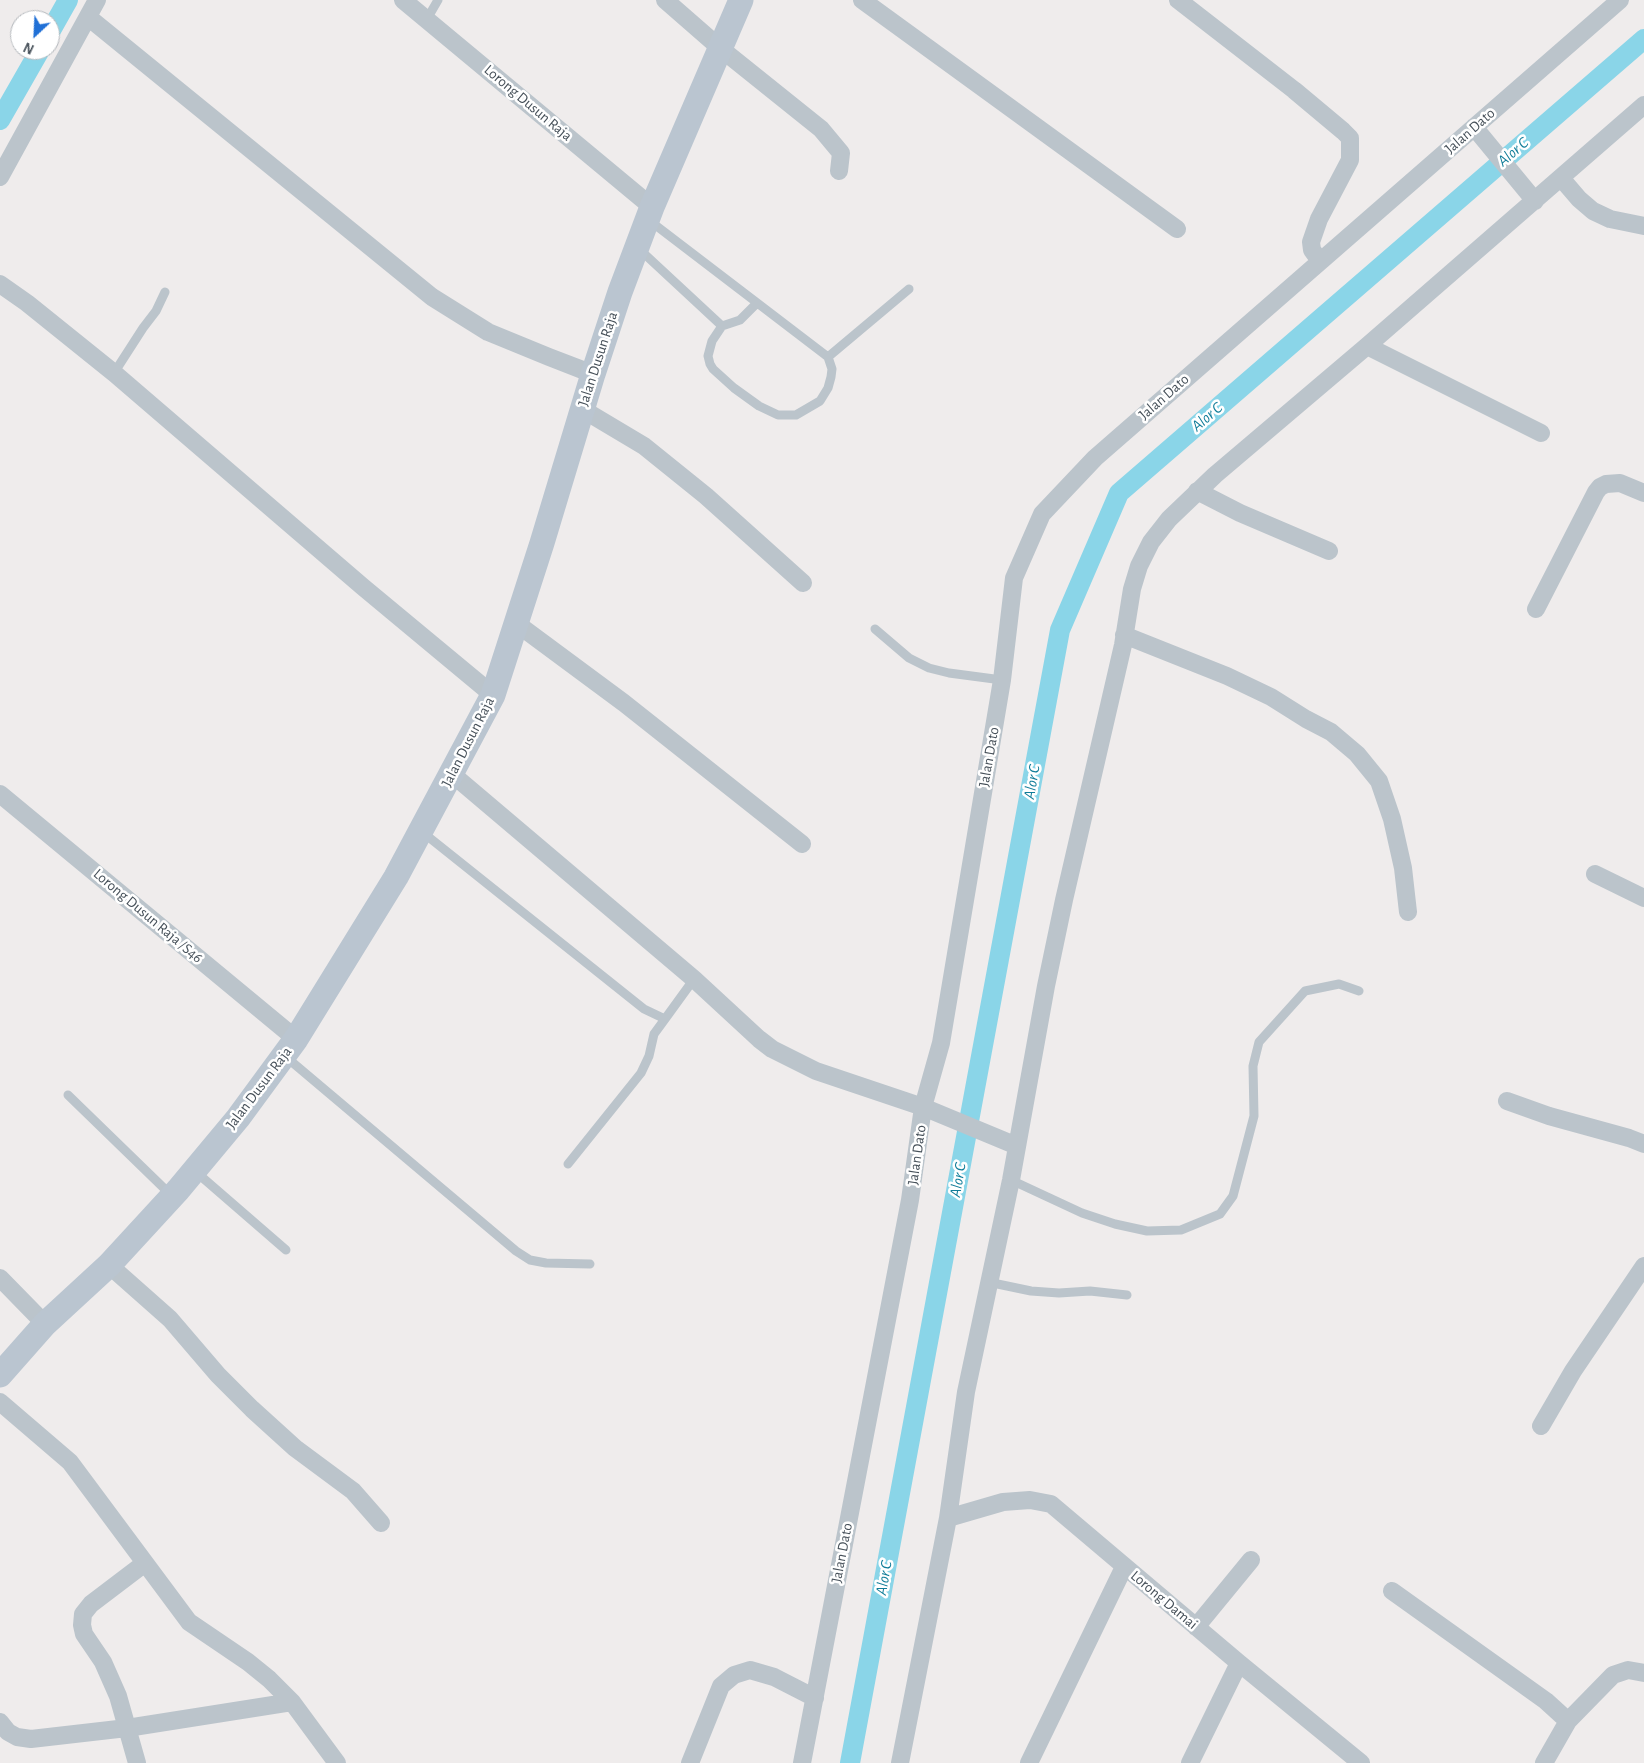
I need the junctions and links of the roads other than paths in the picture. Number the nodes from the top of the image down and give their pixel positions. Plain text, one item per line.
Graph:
1 (97, 0) edge
2 (403, 0) edge
3 (438, 0) edge
4 (665, 0) edge
5 (741, 0) edge
6 (862, 0) edge
7 (1178, 0) edge
8 (1620, 0) edge
9 (88, 17) junction
10 (427, 19) junction
11 (720, 48) junction
12 (1644, 105) edge
13 (1475, 128) junction
14 (839, 171) dead end
15 (0, 177) edge
16 (1561, 178) junction
17 (1532, 197) junction
18 (650, 213) junction
19 (1644, 226) edge
20 (1177, 229) dead end
21 (637, 247) junction
22 (1320, 261) junction
23 (0, 284) edge
24 (909, 290) dead end
25 (165, 292) dead end
26 (757, 303) junction
27 (722, 326) junction
28 (1367, 346) junction
29 (828, 357) junction
30 (114, 373) junction
31 (593, 374) junction
32 (582, 409) junction
33 (1541, 433) dead end
34 (1197, 491) junction
35 (1644, 494) edge
36 (1329, 551) dead end
37 (803, 583) dead end
38 (1536, 609) dead end
39 (516, 623) junction
40 (874, 629) dead end
41 (1124, 635) junction
42 (1002, 680) junction
43 (493, 695) junction
44 (452, 774) junction
45 (0, 794) edge
46 (421, 831) junction
47 (802, 844) dead end
48 (1595, 874) dead end
49 (1644, 898) edge
50 (1408, 912) dead end
51 (694, 980) junction
52 (1359, 991) dead end
53 (665, 1019) junction
54 (290, 1048) junction
55 (68, 1095) dead end
56 (1507, 1101) dead end
57 (927, 1108) junction
58 (1012, 1144) junction
59 (1644, 1144) edge
60 (568, 1164) dead end
61 (194, 1170) junction
62 (1010, 1180) junction
63 (172, 1196) junction
64 (286, 1250) dead end
65 (590, 1264) dead end
66 (109, 1265) junction
67 (1644, 1266) edge
68 (0, 1278) edge
69 (988, 1282) junction
70 (1127, 1295) dead end
71 (45, 1324) junction
72 (0, 1374) edge
73 (0, 1402) edge
74 (1541, 1426) dead end
75 (948, 1518) junction
76 (381, 1523) dead end
77 (1251, 1560) dead end
78 (146, 1562) junction
79 (1124, 1567) junction
80 (1392, 1591) dead end
81 (1196, 1627) junction
82 (1239, 1663) junction
83 (1644, 1673) edge
84 (814, 1698) junction
85 (292, 1702) junction
86 (1568, 1721) junction
87 (0, 1722) edge
88 (127, 1728) junction
89 (137, 1763) edge
90 (336, 1763) edge
91 (690, 1763) edge
92 (802, 1763) edge
93 (900, 1763) edge
94 (1029, 1763) edge
95 (1190, 1763) edge
96 (1361, 1763) edge
97 (1544, 1763) edge

1 - 9 street
2 - 10 street, Lorong Dusun Raja
3 - 10 lane
4 - 11 street
5 - 11 main road, Jalan Dusun Raja
6 - 20 street
7 - 22 street
8 - 13 street, Jalan Dato
9 - 15 street
9 - 31 street
10 - 18 street, Lorong Dusun Raja
11 - 14 street
11 - 18 main road, Jalan Dusun Raja
12 - 16 street
13 - 17 street
13 - 22 street, Jalan Dato
16 - 17 street
16 - 19 street
17 - 28 street
18 - 21 main road, Jalan Dusun Raja
18 - 26 lane
21 - 27 lane
21 - 31 main road, Jalan Dusun Raja
22 - 42 street, Jalan Dato
23 - 30 street
24 - 29 lane
25 - 30 lane
26 - 27 lane
26 - 29 lane
27 - 29 lane
28 - 33 street
28 - 34 street
30 - 43 street
31 - 32 main road, Jalan Dusun Raja
32 - 37 street
32 - 39 main road, Jalan Dusun Raja
34 - 36 street
34 - 41 street
35 - 38 street
39 - 43 main road, Jalan Dusun Raja
39 - 47 street
40 - 42 lane
41 - 50 street
41 - 58 street
42 - 57 street, Jalan Dato
43 - 44 main road, Jalan Dusun Raja
44 - 46 main road, Jalan Dusun Raja
44 - 51 street
45 - 54 street, Lorong Dusun Raja /S46
46 - 53 lane
46 - 54 main road, Jalan Dusun Raja
48 - 49 street
51 - 53 lane
51 - 57 street
52 - 62 lane
53 - 60 lane
54 - 61 main road, Jalan Dusun Raja
54 - 65 lane
55 - 63 lane
56 - 59 street
57 - 58 street
57 - 84 street, Jalan Dato
58 - 62 street
61 - 63 main road, Jalan Dusun Raja
61 - 64 lane
62 - 69 street
63 - 66 main road, Jalan Dusun Raja
66 - 71 main road, Jalan Dusun Raja
66 - 76 street
67 - 74 street
68 - 71 street
69 - 70 lane
69 - 75 street
71 - 72 main road, Jalan Dusun Raja
73 - 78 street
75 - 79 street, Lorong Damai
75 - 93 street
77 - 81 street
78 - 85 street
78 - 88 street
79 - 81 street, Lorong Damai
79 - 94 street
80 - 86 street
81 - 82 street, Lorong Damai
82 - 95 street
82 - 96 street, Lorong Damai
83 - 86 street
84 - 91 street
84 - 92 street, Jalan Dato
85 - 88 street
85 - 90 street
86 - 97 street
87 - 88 street
88 - 89 street

